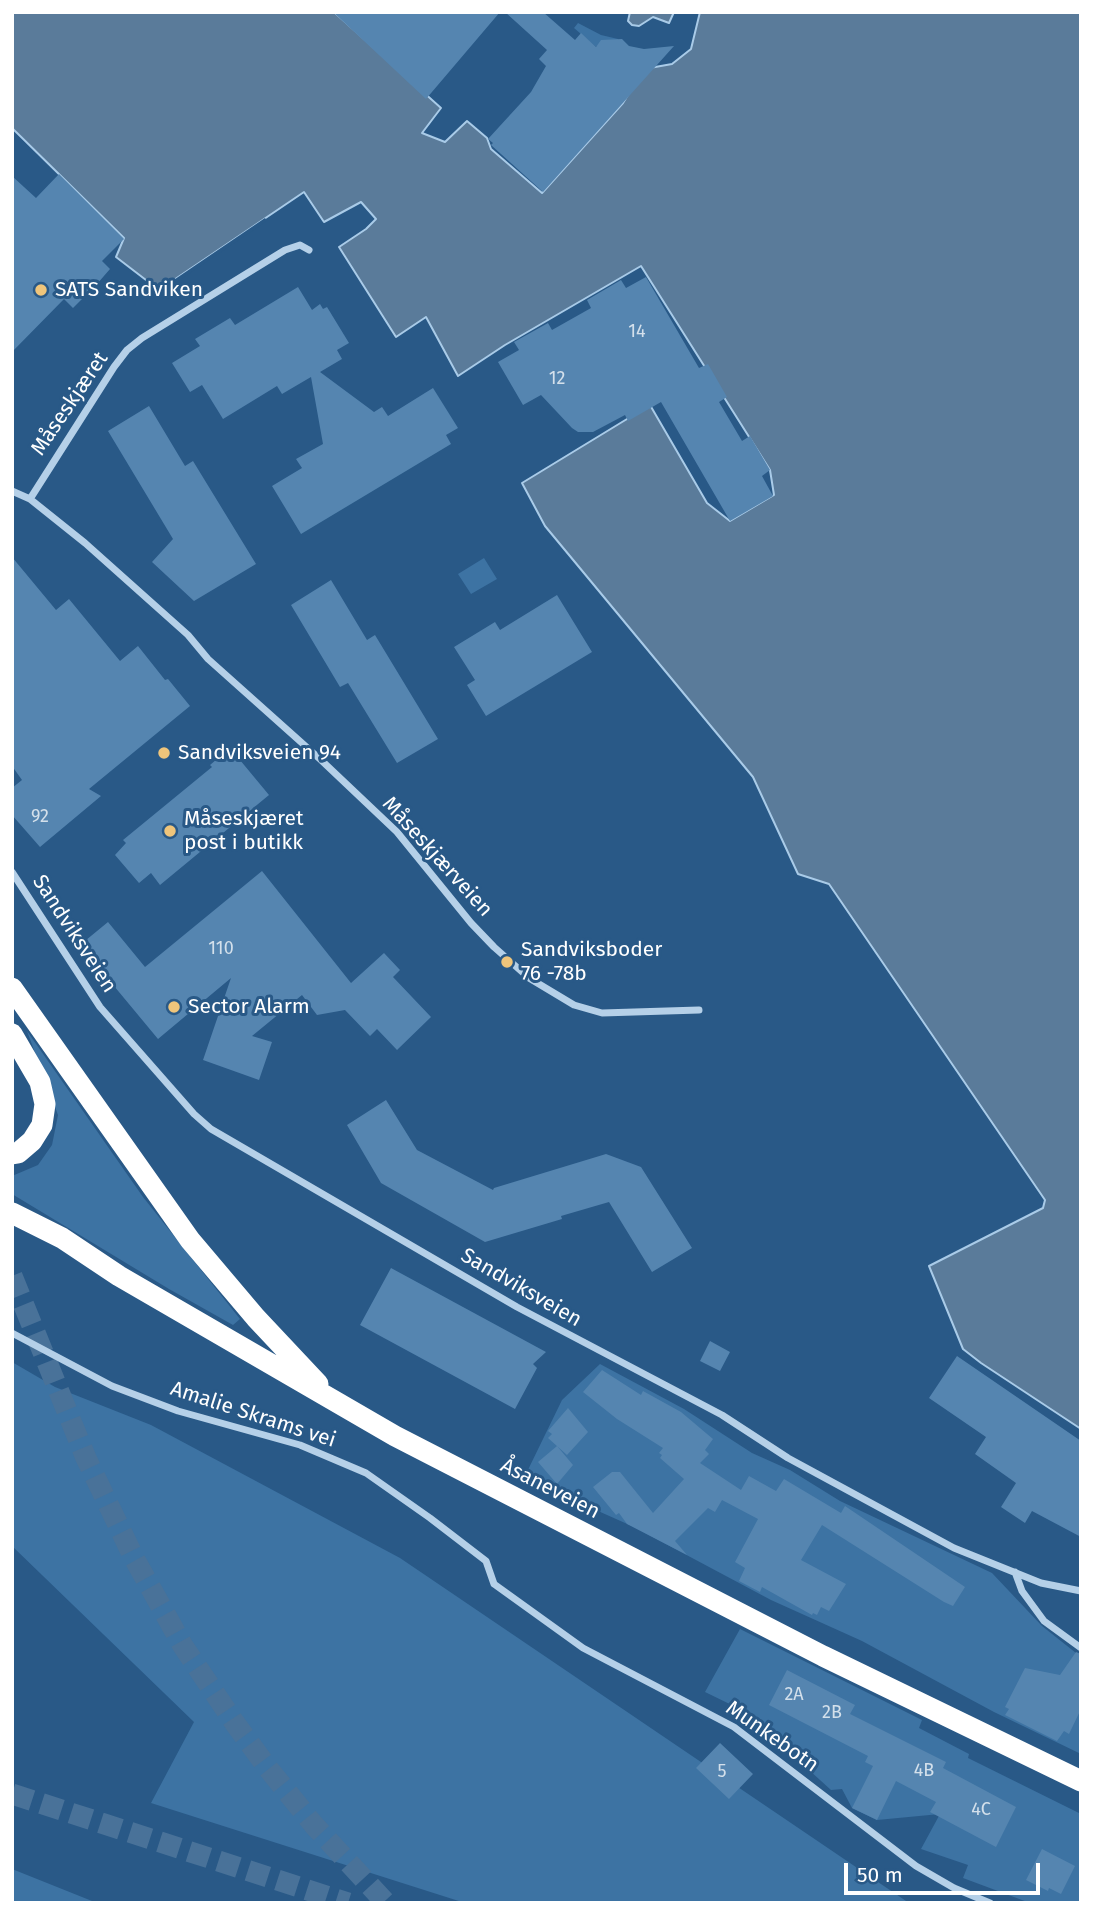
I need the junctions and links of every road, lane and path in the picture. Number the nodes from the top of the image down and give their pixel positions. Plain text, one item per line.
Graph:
1 (309, 250) dead end
2 (12, 491) edge
3 (30, 499) junction
4 (12, 872) edge
5 (12, 988) edge
6 (699, 1010) dead end
7 (12, 1034) edge
8 (12, 1154) edge
9 (12, 1213) edge
10 (12, 1333) edge
11 (333, 1400) junction
12 (1015, 1572) junction
13 (494, 1584) joint
14 (1081, 1591) edge
15 (1081, 1648) edge
16 (1081, 1781) edge
17 (990, 1903) edge

1 - 3 street, Måseskjæret
2 - 3 street
3 - 6 street, Måseskjærveien
4 - 12 street, Sandviksveien
5 - 11 highway
7 - 8 highway
9 - 11 highway, Åsaneveien
10 - 13 street, Amalie Skrams vei
11 - 16 highway, Åsaneveien
12 - 14 street, Sandviksveien
12 - 15 street
13 - 17 street, Munkebotn

